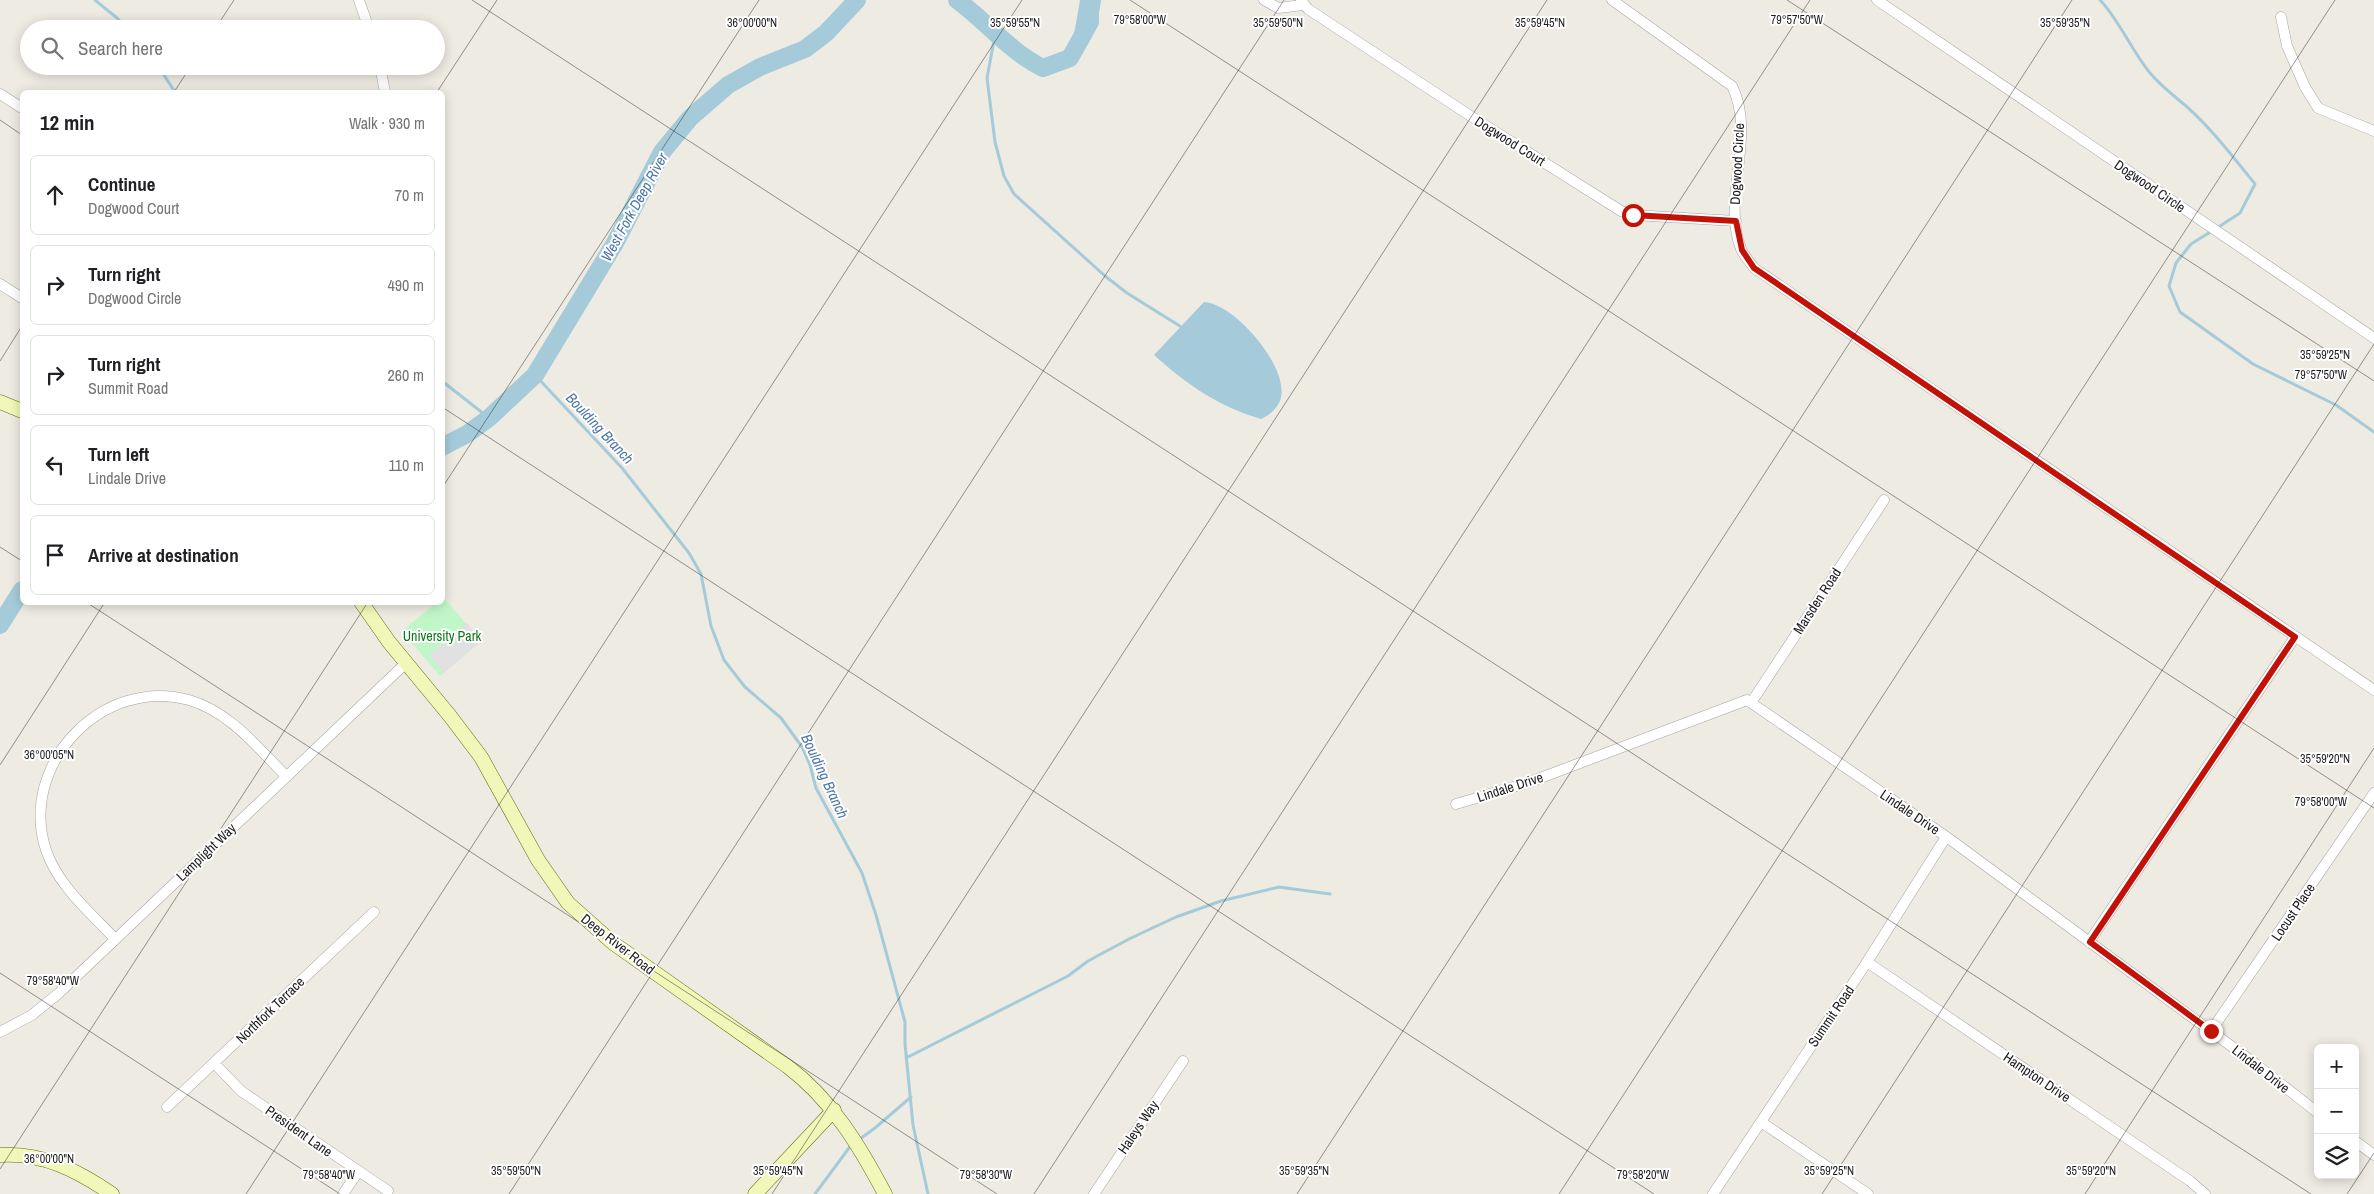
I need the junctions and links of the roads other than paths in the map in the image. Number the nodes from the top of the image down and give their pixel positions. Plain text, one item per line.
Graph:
1 (359, 0) edge
2 (1264, 0) edge
3 (1612, 0) edge
4 (1877, 0) edge
5 (1302, 3) edge
6 (2281, 17) dead end
7 (366, 20) edge
8 (381, 75) edge
9 (384, 90) edge
10 (0, 94) edge
11 (20, 107) edge
12 (2374, 131) edge
13 (1736, 221) junction
14 (0, 284) edge
15 (20, 297) edge
16 (2374, 338) edge
17 (0, 402) edge
18 (20, 410) edge
19 (1884, 500) dead end
20 (363, 605) edge
21 (2295, 637) junction
22 (406, 663) junction
23 (2374, 690) edge
24 (1751, 703) junction
25 (286, 776) junction
26 (2374, 792) edge
27 (1456, 804) dead end
28 (1946, 836) junction
29 (374, 912) dead end
30 (116, 939) junction
31 (2090, 942) junction
32 (1867, 962) junction
33 (2211, 1031) junction
34 (0, 1032) edge
35 (1182, 1061) dead end
36 (215, 1064) junction
37 (167, 1107) dead end
38 (834, 1110) junction
39 (2314, 1110) edge
40 (1761, 1122) junction
41 (2359, 1144) edge
42 (0, 1155) edge
43 (2374, 1155) edge
44 (358, 1172) junction
45 (388, 1191) dead end
46 (112, 1194) edge
47 (343, 1194) edge
48 (755, 1194) edge
49 (885, 1194) edge
50 (1094, 1194) edge
51 (1713, 1194) edge
52 (1868, 1194) edge
53 (2206, 1194) edge

1 - 7 street
2 - 5 street, Dogwood Court
3 - 13 street, Dogwood Circle
4 - 16 street, Dogwood Circle
5 - 13 street, Dogwood Court
6 - 12 street
8 - 9 street
10 - 11 street
13 - 21 street, Dogwood Circle
14 - 15 street
17 - 18 street
19 - 24 street, Marsden Road
20 - 22 street, Deep River Road
21 - 23 street, Dogwood Circle
21 - 31 street
22 - 25 street, Lamplight Way
22 - 38 street, Deep River Road
24 - 27 street, Lindale Drive
24 - 28 street, Lindale Drive
25 - 30 street, Lamplight Way
25 - 30 street
26 - 33 street, Locust Place
28 - 31 street, Lindale Drive
28 - 32 street, Summit Road
29 - 36 street, Northfork Terrace
30 - 34 street, Lamplight Way
31 - 33 street, Lindale Drive
32 - 40 street, Summit Road
32 - 53 street, Hampton Drive
33 - 39 street, Lindale Drive
35 - 50 street, Haleys Way
36 - 37 street, Northfork Terrace
36 - 44 street, President Lane
38 - 48 street
38 - 49 street, Deep River Road
40 - 51 street, Summit Road
40 - 52 street
41 - 43 street
42 - 46 street
44 - 45 street, President Lane
44 - 47 street

